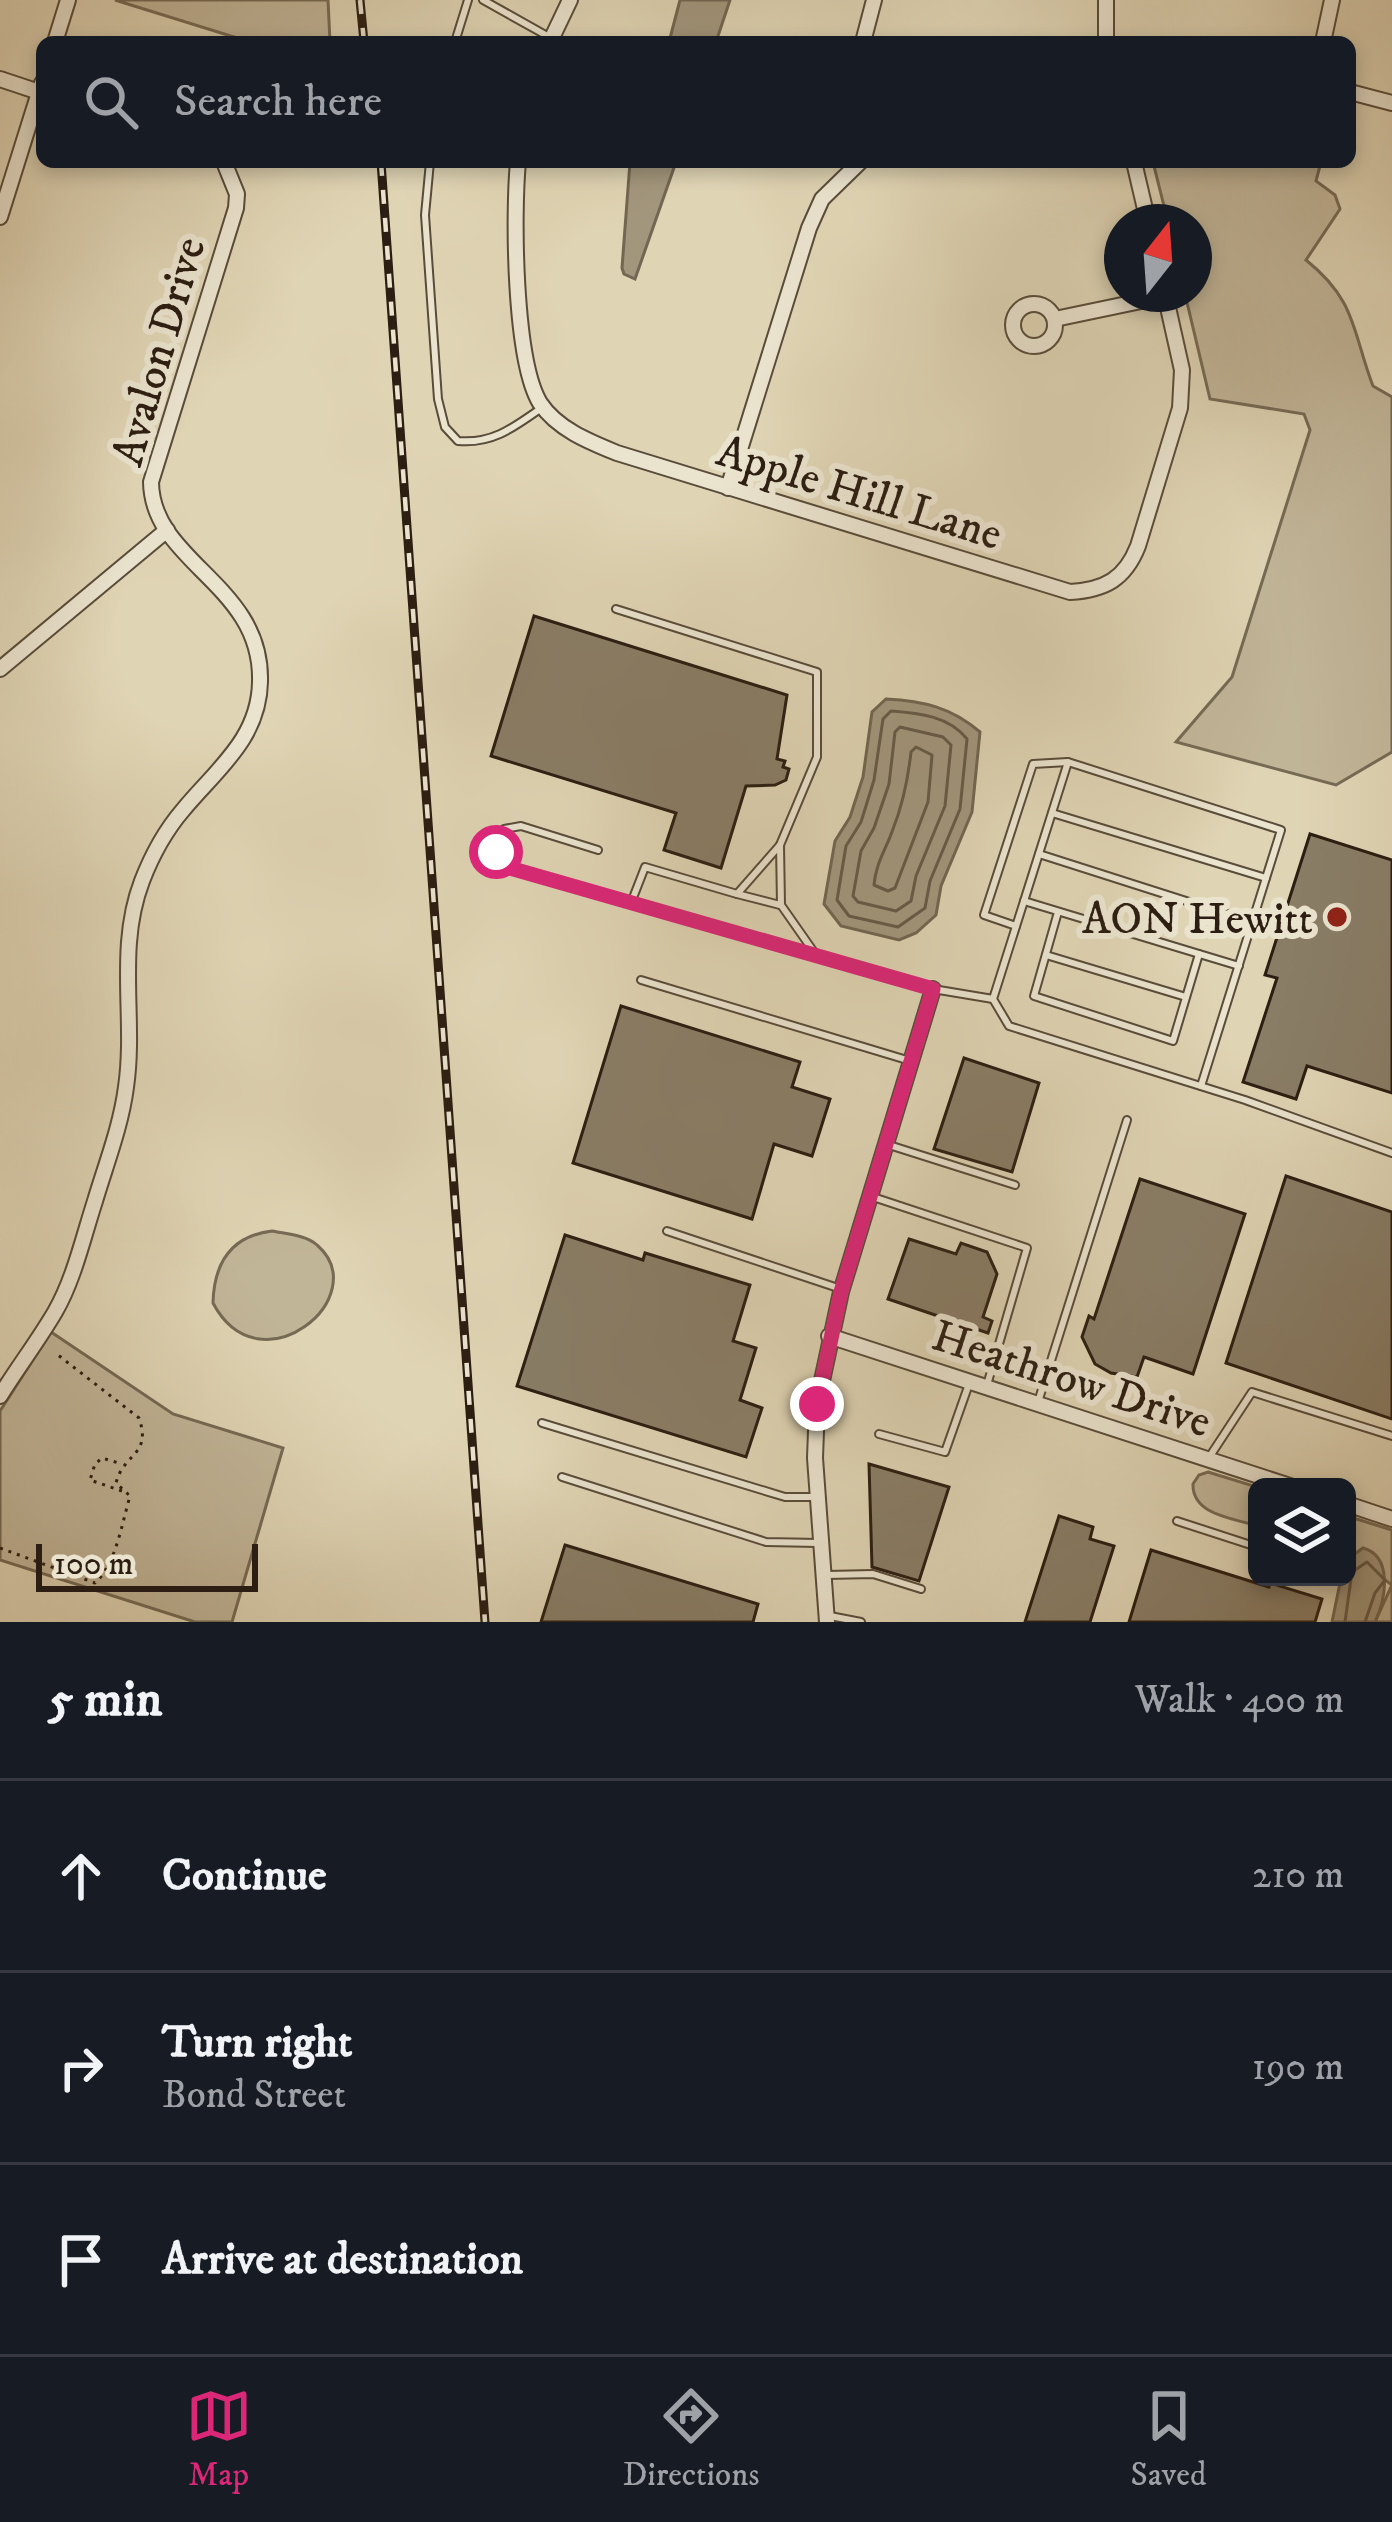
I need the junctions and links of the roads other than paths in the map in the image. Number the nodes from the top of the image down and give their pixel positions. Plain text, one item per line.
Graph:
1 (68, 0) edge
2 (469, 0) edge
3 (483, 0) edge
4 (570, 0) edge
5 (874, 0) edge
6 (1106, 0) edge
7 (1332, 0) edge
8 (57, 36) edge
9 (456, 36) edge
10 (543, 36) edge
11 (552, 36) edge
12 (865, 36) edge
13 (1106, 36) edge
14 (1324, 36) edge
15 (0, 80) edge
16 (36, 88) edge
17 (1356, 94) edge
18 (1392, 103) edge
19 (36, 105) edge
20 (226, 168) edge
21 (430, 168) edge
22 (518, 168) edge
23 (854, 168) edge
24 (1135, 168) edge
25 (1144, 204) edge
26 (0, 217) edge
27 (1104, 309) edge
28 (1169, 312) edge
29 (1055, 320) dead end
30 (543, 407) junction
31 (728, 488) junction
32 (167, 530) junction
33 (616, 610) dead end
34 (0, 669) edge
35 (1068, 762) junction
36 (1052, 813) junction
37 (780, 845) junction
38 (598, 850) dead end
39 (1039, 854) junction
40 (1266, 878) junction
41 (737, 894) junction
42 (1024, 902) junction
43 (632, 903) junction
44 (781, 905) junction
45 (1058, 912) junction
46 (1252, 922) junction
47 (1016, 926) junction
48 (1199, 954) junction
49 (815, 955) junction
50 (1046, 955) junction
51 (1238, 966) junction
52 (640, 980) dead end
53 (933, 989) junction
54 (1186, 998) junction
55 (993, 999) junction
56 (911, 1061) junction
57 (1201, 1087) junction
58 (1127, 1120) dead end
59 (886, 1144) junction
60 (1392, 1153) edge
61 (1015, 1185) dead end
62 (870, 1196) junction
63 (667, 1231) dead end
64 (842, 1289) junction
65 (829, 1336) junction
66 (970, 1382) junction
67 (986, 1387) junction
68 (1, 1390) edge
69 (1037, 1404) junction
70 (542, 1423) dead end
71 (880, 1434) dead end
72 (1392, 1436) edge
73 (1208, 1460) junction
74 (562, 1477) dead end
75 (1265, 1478) edge
76 (818, 1497) junction
77 (1356, 1506) edge
78 (1390, 1514) edge
79 (1177, 1521) dead end
80 (821, 1543) junction
81 (1248, 1544) edge
82 (824, 1575) junction
83 (921, 1589) dead end
84 (827, 1618) edge
85 (861, 1622) edge

1 - 8 street
2 - 9 lane
3 - 10 lane
4 - 11 street
5 - 12 street
6 - 13 street
7 - 14 street
15 - 16 street
17 - 18 street
19 - 26 street
20 - 32 street, Avalon Drive
21 - 30 lane
22 - 30 street
23 - 31 street
24 - 25 street
27 - 29 street
28 - 31 street, Apple Hill Lane
30 - 31 street, Apple Hill Lane
32 - 34 street
32 - 68 street, Avalon Drive
33 - 37 lane
35 - 36 lane
35 - 40 lane
35 - 47 lane
36 - 39 lane
36 - 40 lane
37 - 41 lane
37 - 44 lane
38 - 43 lane
39 - 42 lane
39 - 46 lane
40 - 46 lane
41 - 43 lane
41 - 44 lane
42 - 45 lane
42 - 47 lane
43 - 49 lane
44 - 49 lane
45 - 48 lane
45 - 50 lane
46 - 51 lane
47 - 55 lane
48 - 51 lane
48 - 54 lane
49 - 53 lane
50 - 54 lane
50 - 54 lane
51 - 57 lane
52 - 56 lane
53 - 55 lane
53 - 56 street
55 - 57 lane
56 - 59 street
57 - 60 lane
58 - 69 lane
59 - 61 lane
59 - 62 street
62 - 64 street
62 - 67 lane
63 - 64 lane
64 - 65 street
65 - 66 street, Heathrow Drive
65 - 76 street
66 - 67 street, Heathrow Drive
66 - 71 lane
67 - 69 street, Heathrow Drive
69 - 73 street, Heathrow Drive
70 - 76 lane
72 - 73 lane
73 - 75 street, Heathrow Drive
74 - 80 lane
76 - 80 street
77 - 78 street
79 - 81 lane
80 - 82 street
82 - 83 lane
82 - 84 street
84 - 85 lane

